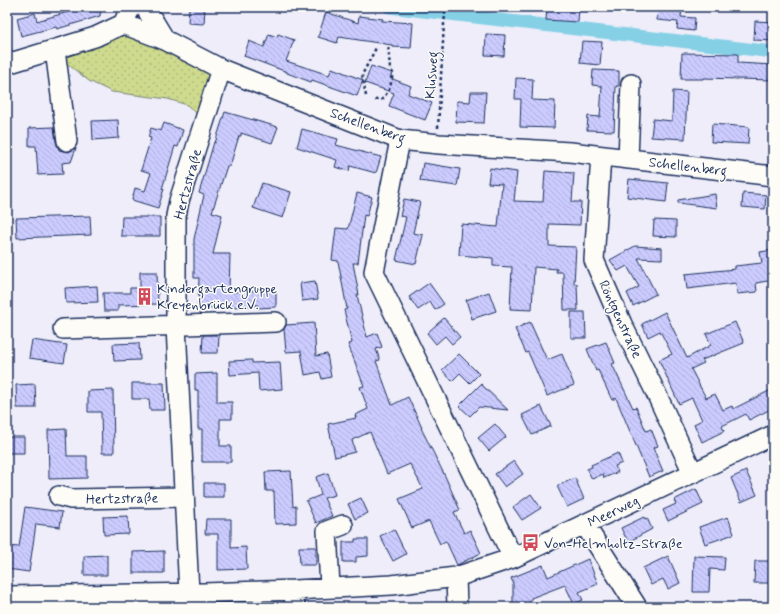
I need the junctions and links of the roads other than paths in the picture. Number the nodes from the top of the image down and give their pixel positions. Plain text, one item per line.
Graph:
1 (131, 7) edge
2 (145, 7) edge
3 (123, 24) junction
4 (165, 40) junction
5 (55, 50) junction
6 (7, 64) edge
7 (221, 69) junction
8 (631, 84) dead end
9 (400, 140) junction
10 (67, 141) dead end
11 (601, 156) junction
12 (628, 159) junction
13 (773, 176) edge
14 (276, 322) dead end
15 (176, 326) junction
16 (63, 329) dead end
17 (773, 435) edge
18 (692, 473) junction
19 (59, 496) dead end
20 (184, 497) junction
21 (343, 525) dead end
22 (585, 525) junction
23 (513, 558) junction
24 (456, 577) junction
25 (330, 587) junction
26 (189, 593) junction
27 (7, 596) edge
28 (294, 598) edge
29 (261, 599) edge
30 (457, 607) edge
31 (637, 607) edge

1 - 3 street
2 - 4 street
3 - 4 street, Schellenberg
3 - 5 street
4 - 7 street, Schellenberg
5 - 6 street
5 - 10 street
7 - 9 street, Schellenberg
7 - 15 street, Hertzstraße
8 - 12 street
9 - 11 street, Schellenberg
9 - 23 street
11 - 12 street, Schellenberg
11 - 18 street, Röntgenstraße
12 - 13 street, Schellenberg
14 - 15 street
15 - 16 street
15 - 20 street, Hertzstraße
17 - 18 street, Meerweg
18 - 22 street, Meerweg
19 - 20 street, Hertzstraße
20 - 26 street, Hertzstraße
21 - 25 street
22 - 23 street, Meerweg
22 - 31 street
23 - 24 street, Meerweg
24 - 25 street, Meerweg
24 - 30 street
25 - 28 street, Meerweg
26 - 27 street, Meerweg
26 - 29 street, Meerweg
28 - 29 street, Meerweg

